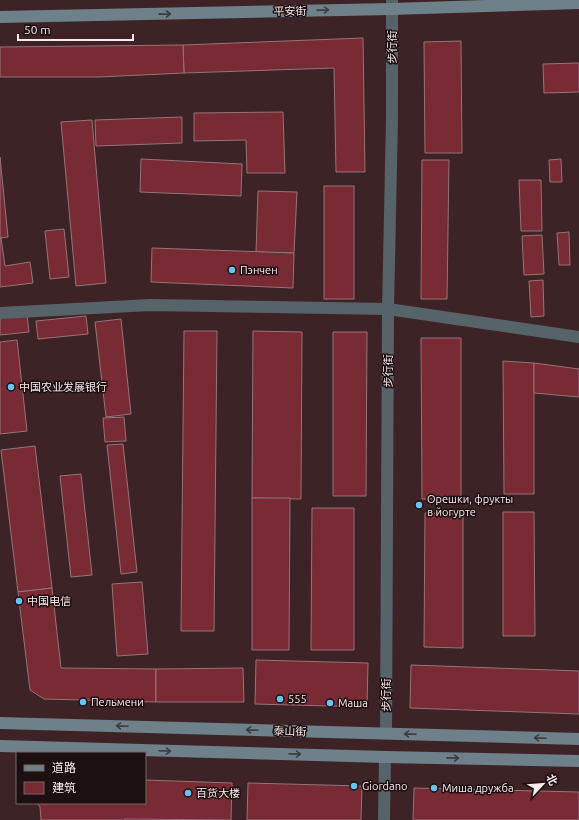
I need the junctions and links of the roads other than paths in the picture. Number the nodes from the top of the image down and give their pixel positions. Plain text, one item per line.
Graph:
1 (579, 3) edge
2 (392, 4) edge
3 (0, 17) edge
4 (388, 309) junction
5 (0, 312) edge
6 (579, 337) edge
7 (0, 723) edge
8 (386, 733) junction
9 (579, 739) edge
10 (0, 746) edge
11 (385, 757) junction
12 (579, 761) edge
13 (384, 820) edge

1 - 2 main road, 平安街
3 -> 2 main road, 平安街
2 - 4 street, 步行街
4 - 5 street
4 - 6 street
4 - 8 street, 步行街
8 -> 7 main road, 泰山街
9 -> 8 main road, 泰山街
10 -> 11 main road
11 -> 12 main road
11 - 13 street

